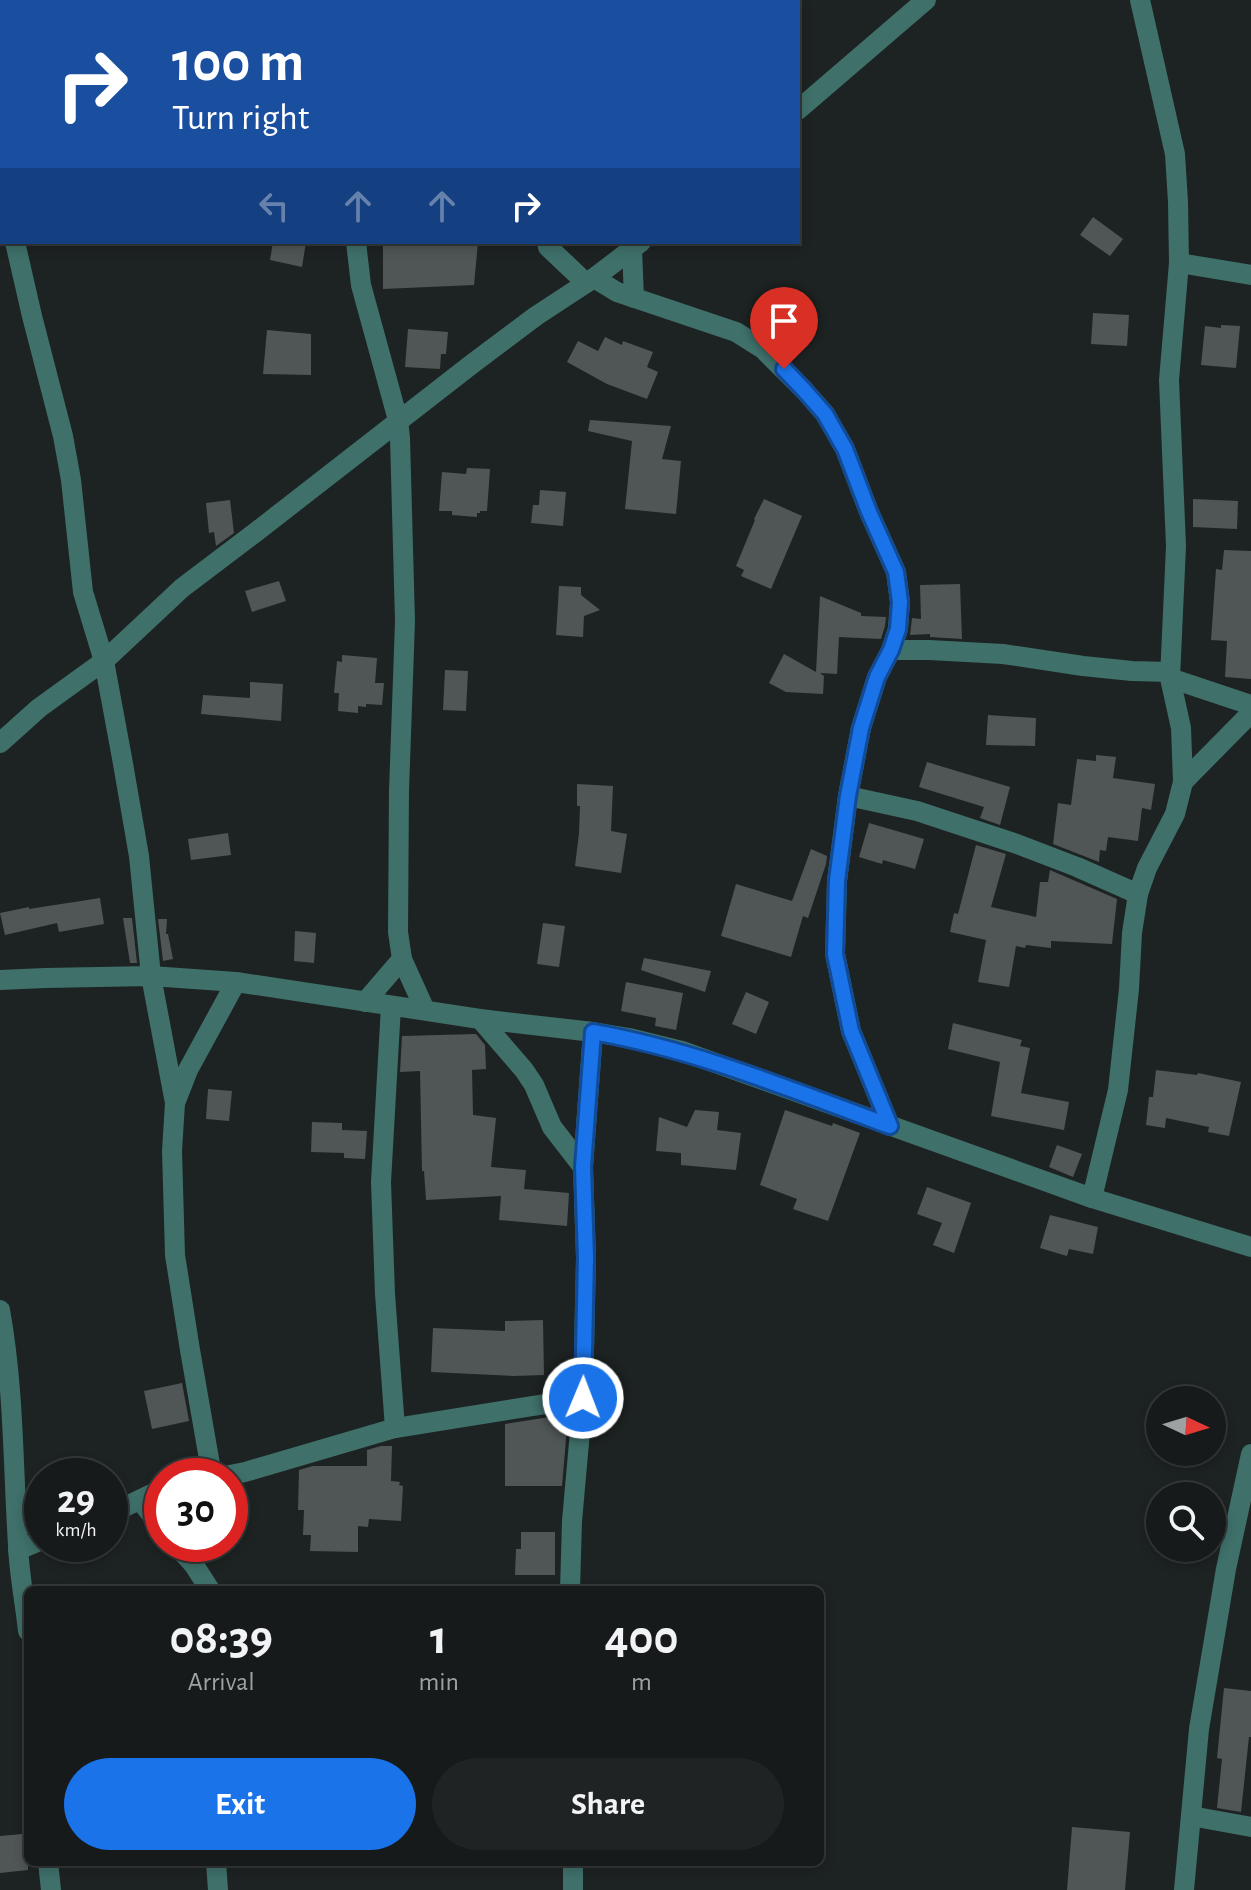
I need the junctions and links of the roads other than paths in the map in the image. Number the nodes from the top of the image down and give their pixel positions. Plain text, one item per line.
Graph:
1 (926, 0) edge
2 (1140, 0) edge
3 (800, 108) edge
4 (15, 244) edge
5 (356, 244) edge
6 (547, 244) edge
7 (636, 246) edge
8 (1179, 263) junction
9 (1251, 275) edge
10 (590, 280) junction
11 (634, 298) junction
12 (398, 420) junction
13 (891, 650) junction
14 (104, 661) junction
15 (1170, 675) junction
16 (1251, 705) edge
17 (1251, 713) edge
18 (0, 743) edge
19 (1183, 782) junction
20 (848, 796) junction
21 (1138, 894) junction
22 (402, 959) junction
23 (151, 976) junction
24 (0, 980) edge
25 (236, 982) junction
26 (365, 1002) junction
27 (391, 1006) junction
28 (425, 1010) junction
29 (480, 1019) junction
30 (593, 1032) junction
31 (175, 1103) junction
32 (890, 1126) junction
33 (583, 1167) junction
34 (1092, 1198) junction
35 (1251, 1247) edge
36 (0, 1310) edge
37 (583, 1398) junction
38 (395, 1428) junction
39 (1251, 1454) edge
40 (209, 1458) edge
41 (248, 1471) edge
42 (144, 1498) edge
43 (140, 1500) junction
44 (144, 1505) edge
45 (128, 1506) edge
46 (24, 1548) edge
47 (18, 1550) junction
48 (191, 1562) edge
49 (207, 1586) edge
50 (570, 1586) edge
51 (24, 1599) edge
52 (1191, 1816) junction
53 (1251, 1827) edge
54 (48, 1866) edge
55 (216, 1866) edge
56 (573, 1866) edge
57 (51, 1890) edge
58 (218, 1890) edge
59 (573, 1890) edge
60 (1184, 1890) edge

1 - 3 street
2 - 8 street
4 - 14 street
5 - 12 street
6 - 10 street
7 - 10 street
7 - 11 street
8 - 9 street
8 - 15 street
10 - 11 street
10 - 12 street
11 - 13 street
12 - 14 street
12 - 22 street
13 - 15 street
13 - 20 street
14 - 18 street
14 - 23 street
15 - 16 street
15 - 19 street
17 - 19 street
19 - 21 street
20 - 21 street
20 - 32 street
21 - 34 street
22 - 26 street
22 - 28 street
23 - 24 street
23 - 25 street
23 - 31 street
25 - 26 street
25 - 31 street
26 - 27 street
27 - 28 street
27 - 38 street
28 - 29 street
29 - 30 street
29 - 33 street
30 - 32 street
30 - 33 street
31 - 40 street
32 - 34 street
33 - 37 street
34 - 35 street
36 - 47 street
37 - 38 street
37 - 50 street
38 - 41 street
39 - 52 street
42 - 43 street
43 - 44 street
43 - 45 street
46 - 47 street
47 - 51 street
48 - 49 street
52 - 53 street
52 - 60 street
54 - 57 street
55 - 58 street
56 - 59 street

